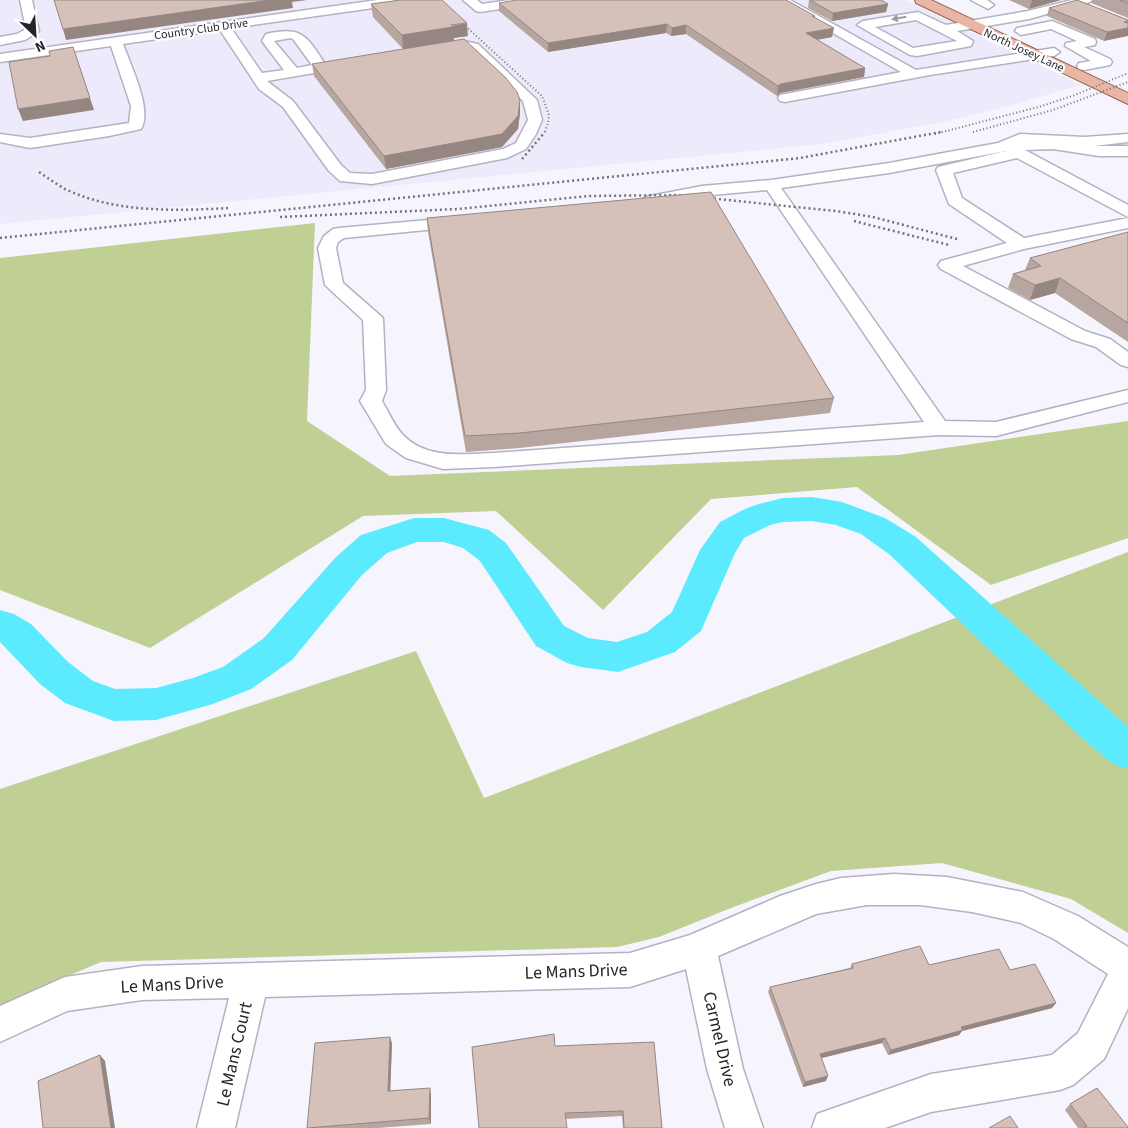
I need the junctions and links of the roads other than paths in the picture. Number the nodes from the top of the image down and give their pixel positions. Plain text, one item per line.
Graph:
1 (26, 0) edge
2 (402, 0) edge
3 (470, 0) edge
4 (534, 0) edge
5 (781, 0) edge
6 (921, 0) edge
7 (944, 0) edge
8 (375, 2) edge
9 (1084, 4) edge
10 (1029, 14) junction
11 (990, 22) junction
12 (972, 25) junction
13 (1052, 25) junction
14 (224, 26) junction
15 (944, 29) junction
16 (1013, 32) junction
17 (0, 41) edge
18 (21, 45) dead end
19 (119, 48) junction
20 (54, 50) junction
21 (425, 51) edge
22 (1054, 52) junction
23 (1038, 56) junction
24 (0, 58) edge
25 (1084, 66) junction
26 (293, 72) junction
27 (914, 74) junction
28 (258, 78) junction
29 (1128, 87) edge
30 (785, 98) edge
31 (1128, 99) edge
32 (0, 138) edge
33 (1128, 138) edge
34 (1085, 142) junction
35 (1002, 147) junction
36 (1099, 151) junction
37 (1128, 151) edge
38 (1128, 167) edge
39 (771, 185) junction
40 (634, 204) edge
41 (1128, 212) edge
42 (478, 220) edge
43 (1128, 223) edge
44 (1021, 244) junction
45 (1128, 361) edge
46 (1128, 396) edge
47 (939, 428) junction
48 (699, 948) junction
49 (1128, 967) edge
50 (1128, 971) edge
51 (251, 980) junction
52 (0, 1024) edge
53 (216, 1128) edge
54 (744, 1128) edge
55 (830, 1128) edge

1 - 17 street
2 - 8 street, Country Club Drive
3 - 4 street
5 - 27 street
6 - 12 main road, North Josey Lane
7 - 11 main road, North Josey Lane
8 - 14 street, Country Club Drive
9 - 10 street
10 - 11 street
10 - 13 street
11 - 12 street
11 - 16 main road, North Josey Lane
12 - 15 street
12 - 23 main road, North Josey Lane
13 - 16 street
13 - 25 street
14 - 19 street, Country Club Drive
14 - 28 street
15 - 15 street
16 - 22 main road, North Josey Lane
18 - 20 street
19 - 20 street, Country Club Drive
19 - 32 street
20 - 24 street, Country Club Drive
21 - 28 street
22 - 23 street
22 - 25 main road, North Josey Lane
23 - 27 street
23 - 31 main road, North Josey Lane
25 - 29 main road, North Josey Lane
26 - 26 street
26 - 28 street
27 - 30 street
33 - 34 street
34 - 35 street
34 - 36 street
35 - 36 street
35 - 39 street
36 - 37 street
36 - 38 street
39 - 40 street
39 - 47 street
41 - 44 street
42 - 47 street
43 - 44 street
44 - 45 street
46 - 47 street
48 - 49 street, Le Mans Drive
48 - 51 street, Le Mans Drive
48 - 54 street, Carmel Drive
50 - 55 street
51 - 52 street, Le Mans Drive
51 - 53 street, Le Mans Court

